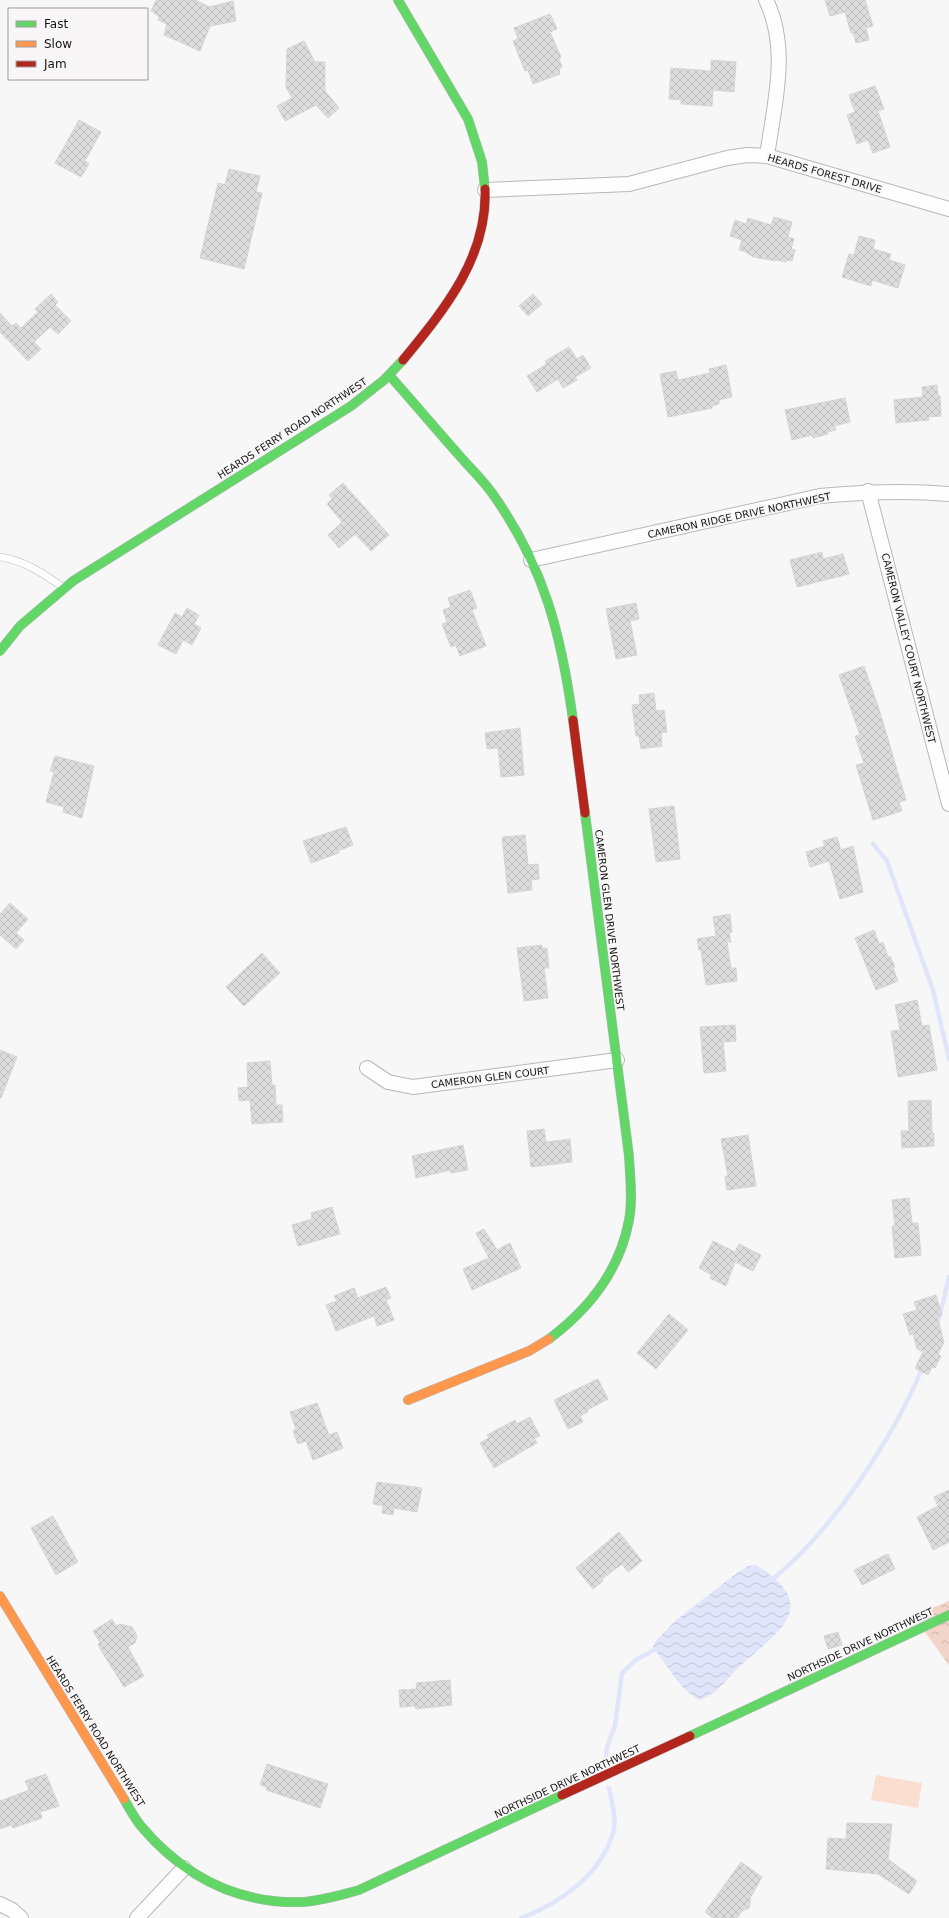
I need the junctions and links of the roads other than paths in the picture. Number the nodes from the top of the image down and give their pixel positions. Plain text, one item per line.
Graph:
1 (398, 0) edge
2 (766, 0) edge
3 (767, 156) junction
4 (486, 190) junction
5 (949, 208) edge
6 (390, 376) junction
7 (868, 491) junction
8 (949, 494) edge
9 (0, 556) edge
10 (531, 560) junction
11 (64, 588) junction
12 (0, 651) edge
13 (949, 804) edge
14 (617, 1060) junction
15 (367, 1068) dead end
16 (408, 1400) dead end
17 (0, 1596) edge
18 (949, 1615) edge
19 (184, 1868) junction
20 (0, 1904) edge
21 (21, 1918) edge
22 (137, 1918) edge

1 - 4 street, HEARDS FERRY ROAD NORTHWEST
2 - 3 street
3 - 4 street, HEARDS FOREST DRIVE
3 - 5 street, HEARDS FOREST DRIVE
4 - 6 street, HEARDS FERRY ROAD NORTHWEST
6 - 10 street, CAMERON GLEN DRIVE NORTHWEST
6 - 11 street, HEARDS FERRY ROAD NORTHWEST
7 - 8 street, CAMERON RIDGE DRIVE NORTHWEST
7 - 10 street, CAMERON RIDGE DRIVE NORTHWEST
7 - 13 street, CAMERON VALLEY COURT NORTHWEST
9 - 11 lane
10 - 14 street, CAMERON GLEN DRIVE NORTHWEST
11 - 12 street, HEARDS FERRY ROAD NORTHWEST
14 - 15 street, CAMERON GLEN COURT
14 - 16 street, CAMERON GLEN DRIVE NORTHWEST
17 - 19 street, HEARDS FERRY ROAD NORTHWEST
18 - 19 street, NORTHSIDE DRIVE NORTHWEST
19 - 22 street
20 - 21 street

